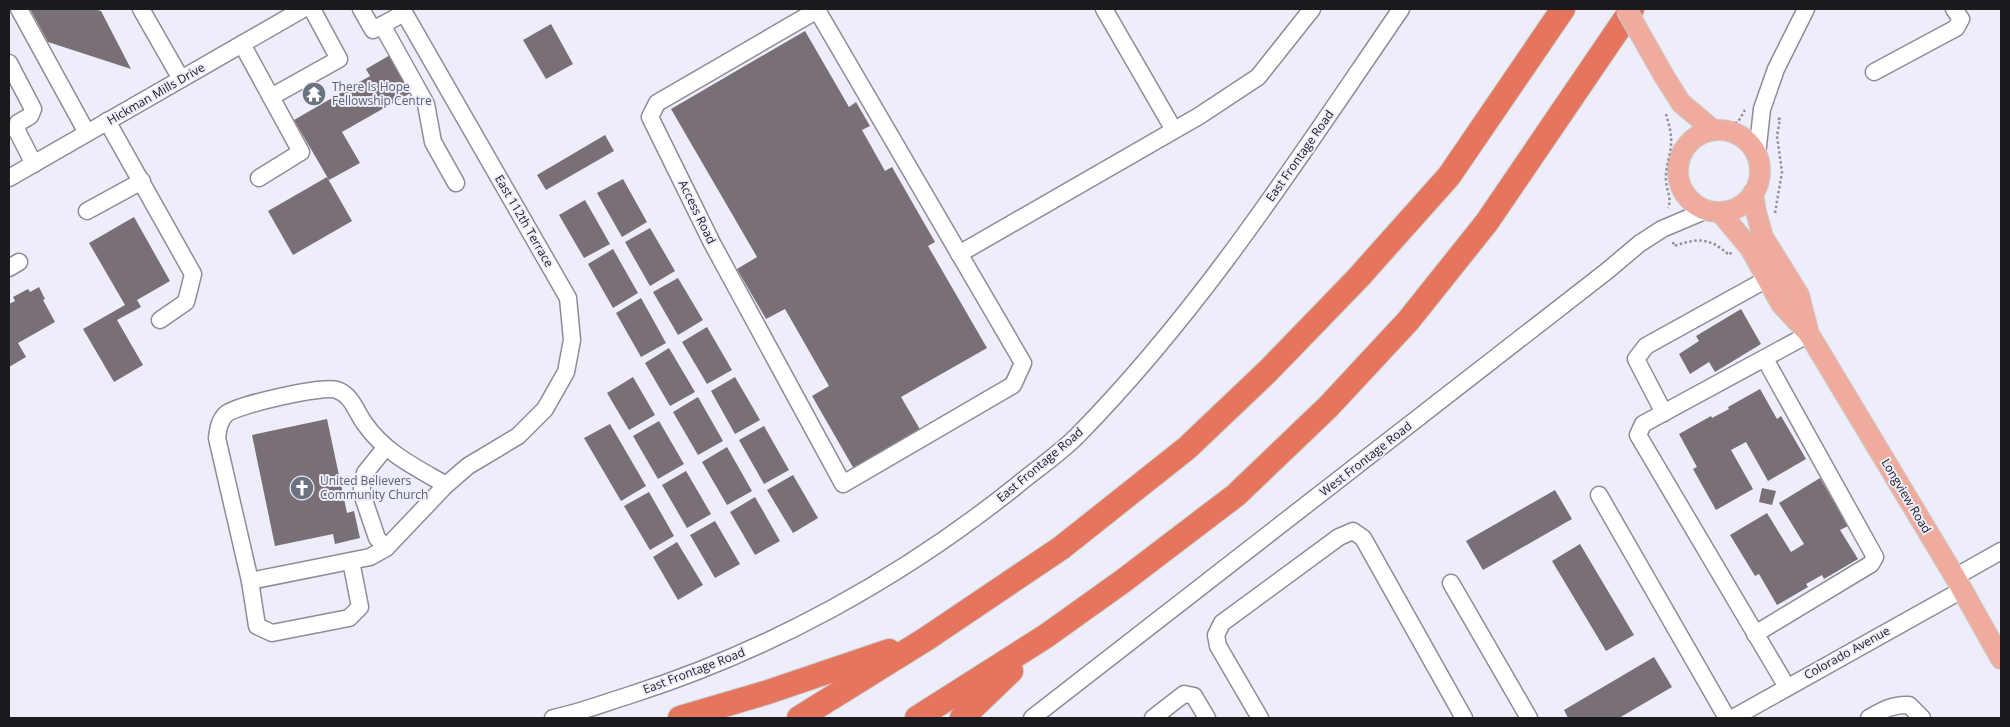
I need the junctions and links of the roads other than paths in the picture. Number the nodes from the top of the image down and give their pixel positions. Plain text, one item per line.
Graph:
1 (19, 9) edge
2 (141, 9) edge
3 (303, 9) edge
4 (312, 9) edge
5 (361, 9) edge
6 (818, 9) edge
7 (1104, 9) edge
8 (1312, 9) edge
9 (1401, 9) edge
10 (1563, 9) edge
11 (1626, 9) edge
12 (1632, 9) edge
13 (1806, 9) edge
14 (1954, 9) edge
15 (403, 11) edge
16 (382, 26) junction
17 (242, 44) junction
18 (9, 63) edge
19 (1874, 72) dead end
20 (181, 79) junction
21 (271, 97) junction
22 (1672, 106) junction
23 (107, 122) junction
24 (1720, 126) junction
25 (1174, 130) junction
26 (87, 133) junction
27 (1689, 143) junction
28 (1757, 155) junction
29 (34, 164) junction
30 (9, 178) edge
31 (259, 178) dead end
32 (142, 181) junction
33 (456, 183) dead end
34 (1753, 193) junction
35 (87, 211) dead end
36 (1714, 211) junction
37 (1754, 238) junction
38 (959, 254) junction
39 (1767, 279) junction
40 (160, 320) dead end
41 (1809, 334) junction
42 (1765, 359) junction
43 (1664, 413) junction
44 (385, 448) junction
45 (446, 485) junction
46 (1599, 495) dead end
47 (386, 548) junction
48 (2001, 551) edge
49 (351, 561) junction
50 (250, 581) junction
51 (1451, 582) dead end
52 (1958, 583) junction
53 (1755, 634) junction
54 (1046, 636) junction
55 (926, 638) junction
56 (2001, 659) edge
57 (1787, 687) junction
58 (553, 718) edge
59 (680, 718) edge
60 (799, 718) edge
61 (917, 718) edge
62 (962, 718) edge
63 (1032, 718) edge
64 (1153, 718) edge
65 (1207, 718) edge
66 (1260, 718) edge
67 (1464, 718) edge
68 (1529, 718) edge
69 (1727, 718) edge
70 (1733, 718) edge
71 (1869, 718) edge
72 (1922, 718) edge

1 - 26 street
2 - 20 street
3 - 17 street, Hickman Mills Drive
4 - 21 street
5 - 16 street
6 - 38 street
6 - 38 street, Access Road
7 - 25 street
8 - 25 street
9 - 58 street, East Frontage Road
10 - 55 highway
11 - 22 main road, bridge
12 - 54 highway
13 - 28 street
14 - 19 street
15 - 16 street
15 - 45 street, East 112th Terrace
16 - 33 street
17 - 20 street, Hickman Mills Drive
17 - 21 street
18 - 29 street
20 - 23 street, Hickman Mills Drive
21 - 31 street
22 - 24 main road
22 - 27 main road
23 - 26 street, Hickman Mills Drive
23 - 32 street
24 - 27 main road
24 - 28 main road
25 - 38 street
26 - 29 street, Hickman Mills Drive
27 - 36 main road
28 - 34 main road
29 - 30 street, Hickman Mills Drive
32 - 35 street
32 - 40 street
34 - 36 main road
34 - 37 main road, Longview Road
36 - 37 main road, Longview Road
36 - 63 street, West Frontage Road
37 - 39 main road, Longview Road
37 - 41 main road, Longview Road
39 - 41 main road, Longview Road
39 - 43 street
41 - 42 street
41 - 52 main road, Longview Road
42 - 43 street
42 - 53 street
43 - 53 street
44 - 45 street
44 - 47 street
44 - 50 street
45 - 47 street, East 112th Terrace
46 - 69 street
47 - 49 street
48 - 52 street, Colorado Avenue
49 - 50 street
49 - 50 street
51 - 68 street
52 - 56 main road, Longview Road
52 - 57 street, Colorado Avenue
53 - 57 street
54 - 61 highway
54 - 62 highway
55 - 59 highway
55 - 60 highway
57 - 70 street, Colorado Avenue
64 - 65 street
66 - 67 street
71 - 72 street

